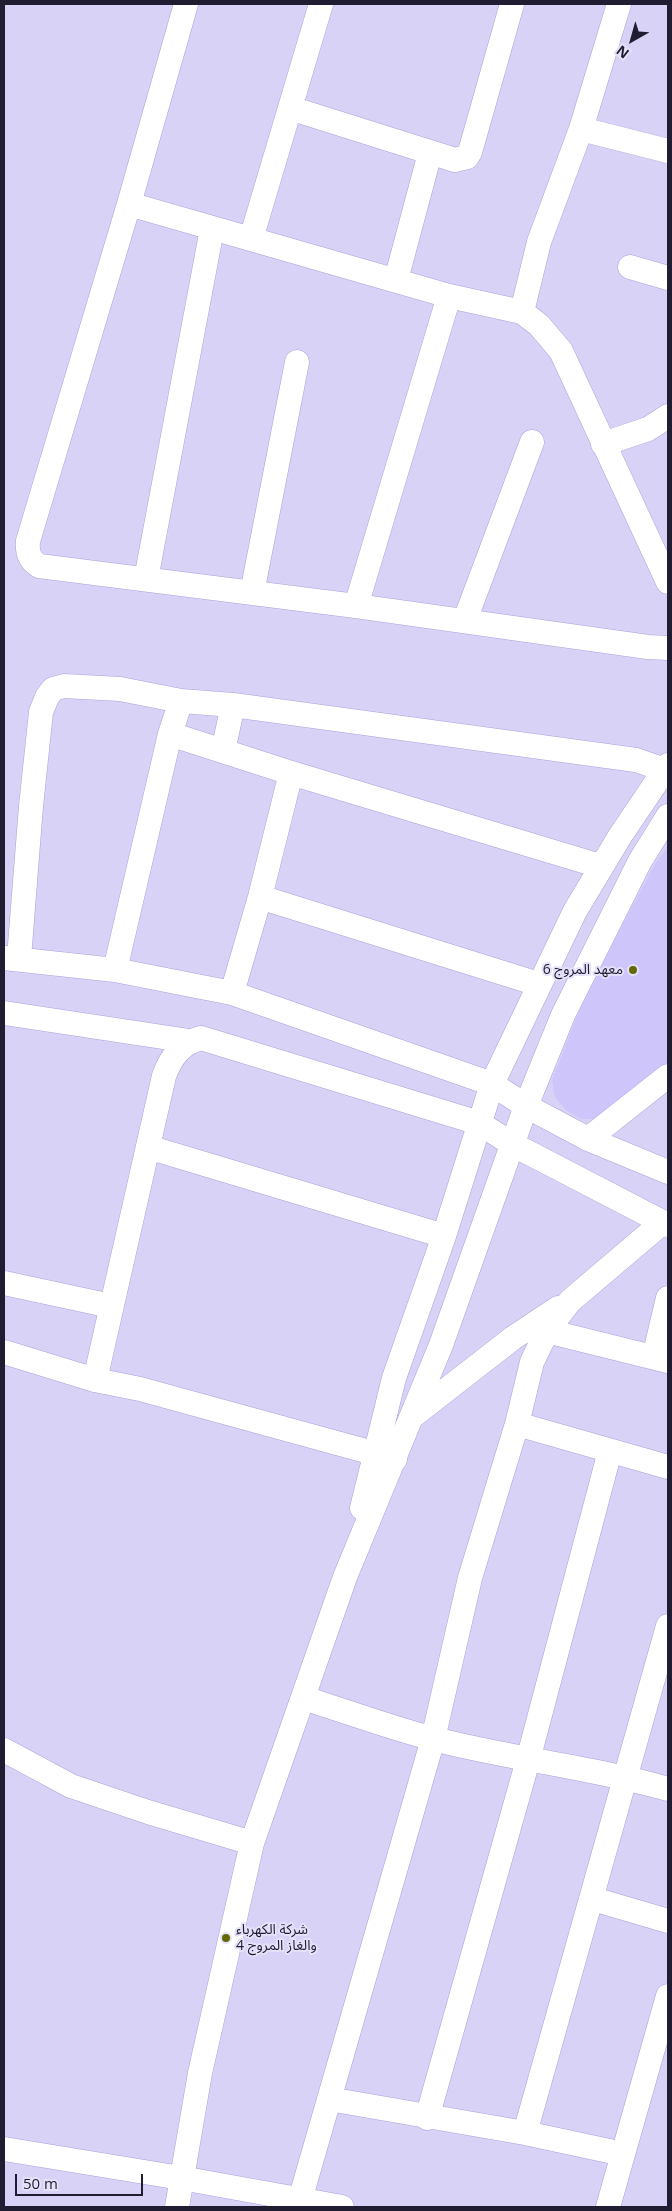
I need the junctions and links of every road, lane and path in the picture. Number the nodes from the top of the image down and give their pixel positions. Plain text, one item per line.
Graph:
1 (186, 4) edge
2 (321, 4) edge
3 (512, 4) edge
4 (619, 4) edge
5 (290, 108) junction
6 (581, 129) junction
7 (668, 151) edge
8 (430, 153) junction
9 (130, 204) junction
10 (212, 229) junction
11 (251, 239) junction
12 (630, 267) dead end
13 (668, 278) edge
14 (396, 280) junction
15 (449, 296) junction
16 (522, 312) junction
17 (297, 362) dead end
18 (668, 416) edge
19 (532, 442) dead end
20 (603, 444) junction
21 (146, 579) junction
22 (668, 582) edge
23 (252, 593) junction
24 (356, 606) junction
25 (465, 620) junction
26 (668, 648) edge
27 (181, 701) junction
28 (233, 705) junction
29 (170, 734) junction
30 (223, 751) junction
31 (667, 768) edge
32 (291, 773) junction
33 (668, 816) edge
34 (600, 866) junction
35 (260, 897) junction
36 (11, 958) edge
37 (115, 970) junction
38 (538, 984) junction
39 (232, 993) junction
40 (4, 1013) edge
41 (189, 1041) junction
42 (668, 1076) edge
43 (492, 1084) junction
44 (526, 1106) junction
45 (479, 1123) junction
46 (588, 1139) junction
47 (512, 1144) junction
48 (148, 1147) junction
49 (668, 1172) edge
50 (666, 1224) edge
51 (444, 1236) junction
52 (4, 1283) edge
53 (668, 1298) edge
54 (570, 1300) junction
55 (111, 1306) junction
56 (547, 1331) junction
57 (4, 1352) edge
58 (661, 1359) edge
59 (95, 1380) junction
60 (414, 1415) junction
61 (517, 1424) junction
62 (610, 1451) junction
63 (385, 1456) junction
64 (668, 1467) edge
65 (668, 1626) edge
66 (303, 1698) junction
67 (433, 1738) junction
68 (4, 1750) edge
69 (528, 1760) junction
70 (625, 1777) junction
71 (668, 1790) edge
72 (252, 1843) junction
73 (592, 1899) junction
74 (668, 1921) edge
75 (668, 1996) edge
76 (329, 2099) junction
77 (427, 2118) junction
78 (525, 2133) junction
79 (4, 2149) edge
80 (623, 2154) junction
81 (181, 2178) junction
82 (300, 2200) junction
83 (273, 2201) edge
84 (177, 2207) edge
85 (342, 2207) edge
86 (608, 2207) edge

1 - 9 street
2 - 5 street
3 - 8 street
4 - 6 street
5 - 8 street
5 - 11 street
6 - 7 street
6 - 16 street
8 - 14 street
9 - 10 street
9 - 21 street
10 - 11 street
10 - 21 street
11 - 14 street
12 - 13 street
14 - 15 street
15 - 16 street
15 - 24 street
16 - 20 street
17 - 23 street
18 - 20 street
19 - 25 street
20 - 22 street
21 - 23 street
23 - 24 street
24 - 25 street
25 - 26 street
27 - 28 street
27 - 29 street
27 - 36 street
28 - 30 street
28 - 31 street
29 - 30 street
29 - 37 street
30 - 32 street
31 - 34 street
32 - 34 street
32 - 35 street
33 - 44 street
34 - 38 street
35 - 38 street
35 - 39 street
36 - 37 street
37 - 39 street
38 - 43 street
39 - 43 street
40 - 41 street
41 - 45 street
41 - 48 street
42 - 46 street
43 - 44 street
43 - 45 street
44 - 46 street
44 - 47 street
45 - 47 street
45 - 51 street
46 - 49 street
47 - 50 street
47 - 60 street
48 - 51 street
48 - 55 street
50 - 54 street
51 - 63 street
52 - 55 street
53 - 58 street
54 - 56 street
54 - 60 street
55 - 59 street
56 - 58 street
56 - 61 street
57 - 59 street
59 - 63 street
60 - 63 street
61 - 62 street
61 - 67 street
62 - 64 street
62 - 69 street
63 - 66 street
65 - 70 street
66 - 67 street
66 - 72 street
67 - 69 street
67 - 76 street
68 - 72 street
69 - 70 street
69 - 77 street
70 - 71 street
70 - 73 street
72 - 81 street
73 - 74 street
73 - 78 street
75 - 80 street
76 - 77 street
76 - 82 street
77 - 78 street
78 - 80 street
79 - 81 street
80 - 86 street
81 - 83 street
81 - 84 street
82 - 83 street
82 - 85 street

